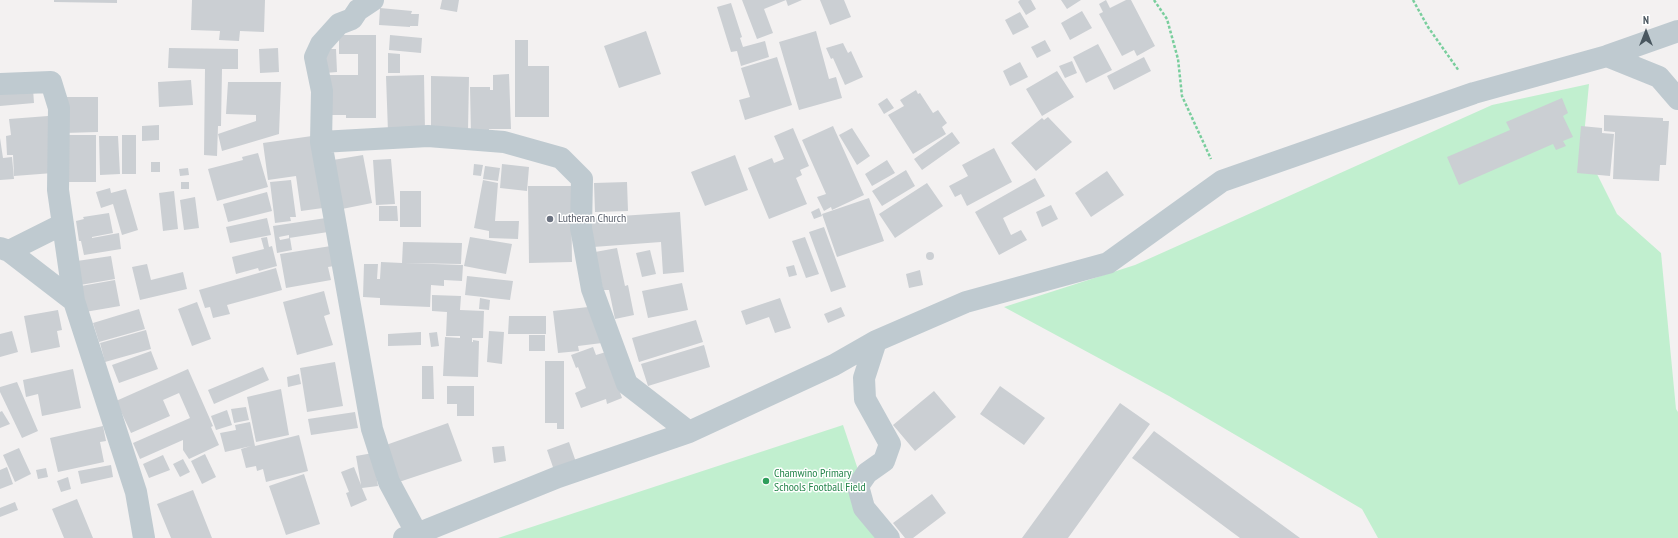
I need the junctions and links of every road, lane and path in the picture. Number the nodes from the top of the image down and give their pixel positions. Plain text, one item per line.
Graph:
1 (373, 0) edge
2 (1154, 0) edge
3 (1413, 0) edge
4 (1678, 31) edge
5 (1607, 56) junction
6 (0, 84) edge
7 (1474, 93) junction
8 (1678, 99) edge
9 (321, 142) junction
10 (1222, 181) junction
11 (63, 224) junction
12 (5, 250) edge
13 (74, 301) junction
14 (876, 342) junction
15 (689, 432) junction
16 (410, 536) edge
17 (144, 538) edge
18 (889, 538) edge

1 - 9 street
2 - 10 path
3 - 7 path
4 - 5 street
5 - 7 street
5 - 8 street
6 - 11 street
7 - 10 street
9 - 15 street
9 - 16 street
10 - 14 street
11 - 12 street
11 - 13 street
12 - 13 street
13 - 17 street
14 - 15 street
14 - 18 street
15 - 16 street

